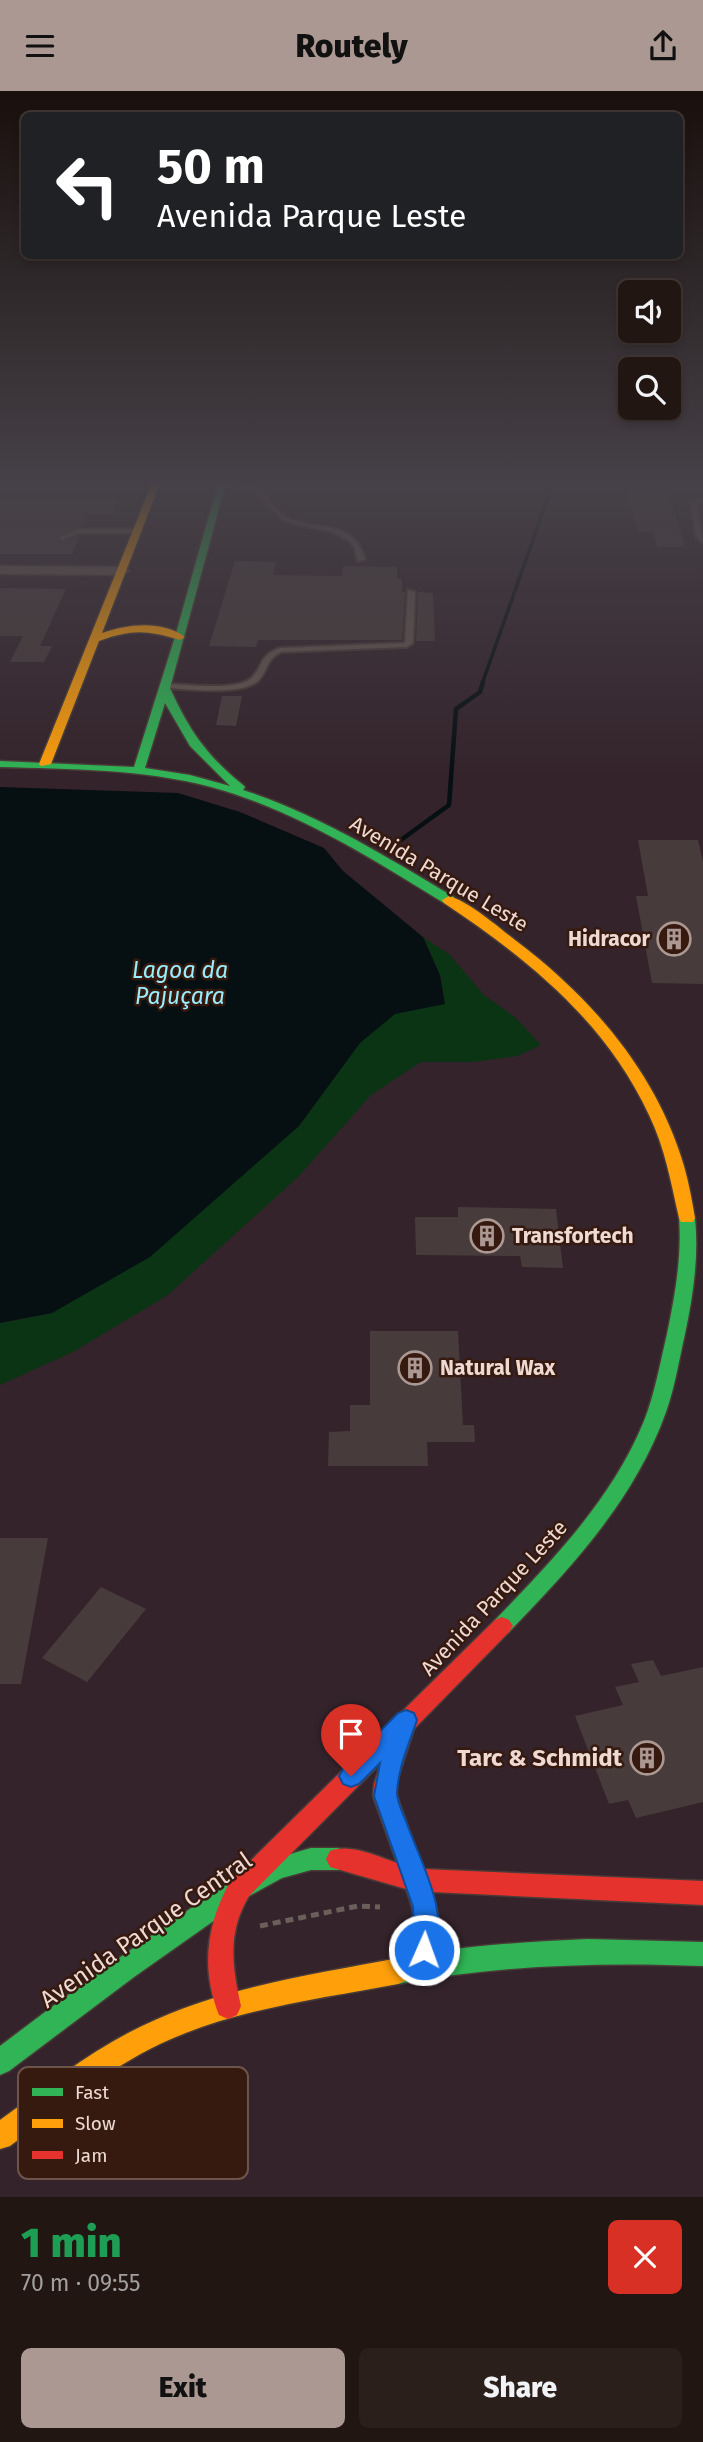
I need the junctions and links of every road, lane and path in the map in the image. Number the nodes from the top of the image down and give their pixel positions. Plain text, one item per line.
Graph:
1 (118, 581) edge
2 (196, 581) edge
3 (411, 592) dead end
4 (188, 610) junction
5 (107, 613) junction
6 (180, 636) junction
7 (97, 638) junction
8 (165, 688) junction
9 (0, 764) edge
10 (45, 764) junction
11 (139, 769) junction
12 (262, 800) junction
13 (406, 1720) junction
14 (415, 1880) junction
15 (240, 1888) junction
16 (703, 1893) edge
17 (703, 1954) edge
18 (422, 1966) junction
19 (228, 2006) junction
20 (0, 2061) edge
21 (98, 2067) edge
22 (18, 2123) edge
23 (0, 2136) edge

1 - 5 street
2 - 4 street
3 - 8 lane
4 - 5 street
4 - 6 street
5 - 7 street
6 - 7 street
6 - 8 street
7 - 10 street
8 - 11 street
8 - 12 street
9 - 10 street, Avenida Parque Leste
10 - 11 street, Avenida Parque Leste
11 - 12 street, Avenida Parque Leste
12 - 13 street, Avenida Parque Leste
13 - 14 street, Avenida Parque Leste
13 - 15 street, Avenida Parque Leste
14 - 15 street, Avenida Parque Central
14 - 16 street, Avenida Parque Central
14 - 18 street, Avenida Parque Leste
15 - 19 street, Avenida Parque Leste
15 - 20 street, Avenida Parque Central
17 - 18 street
18 - 19 street
19 - 21 street
22 - 23 street

